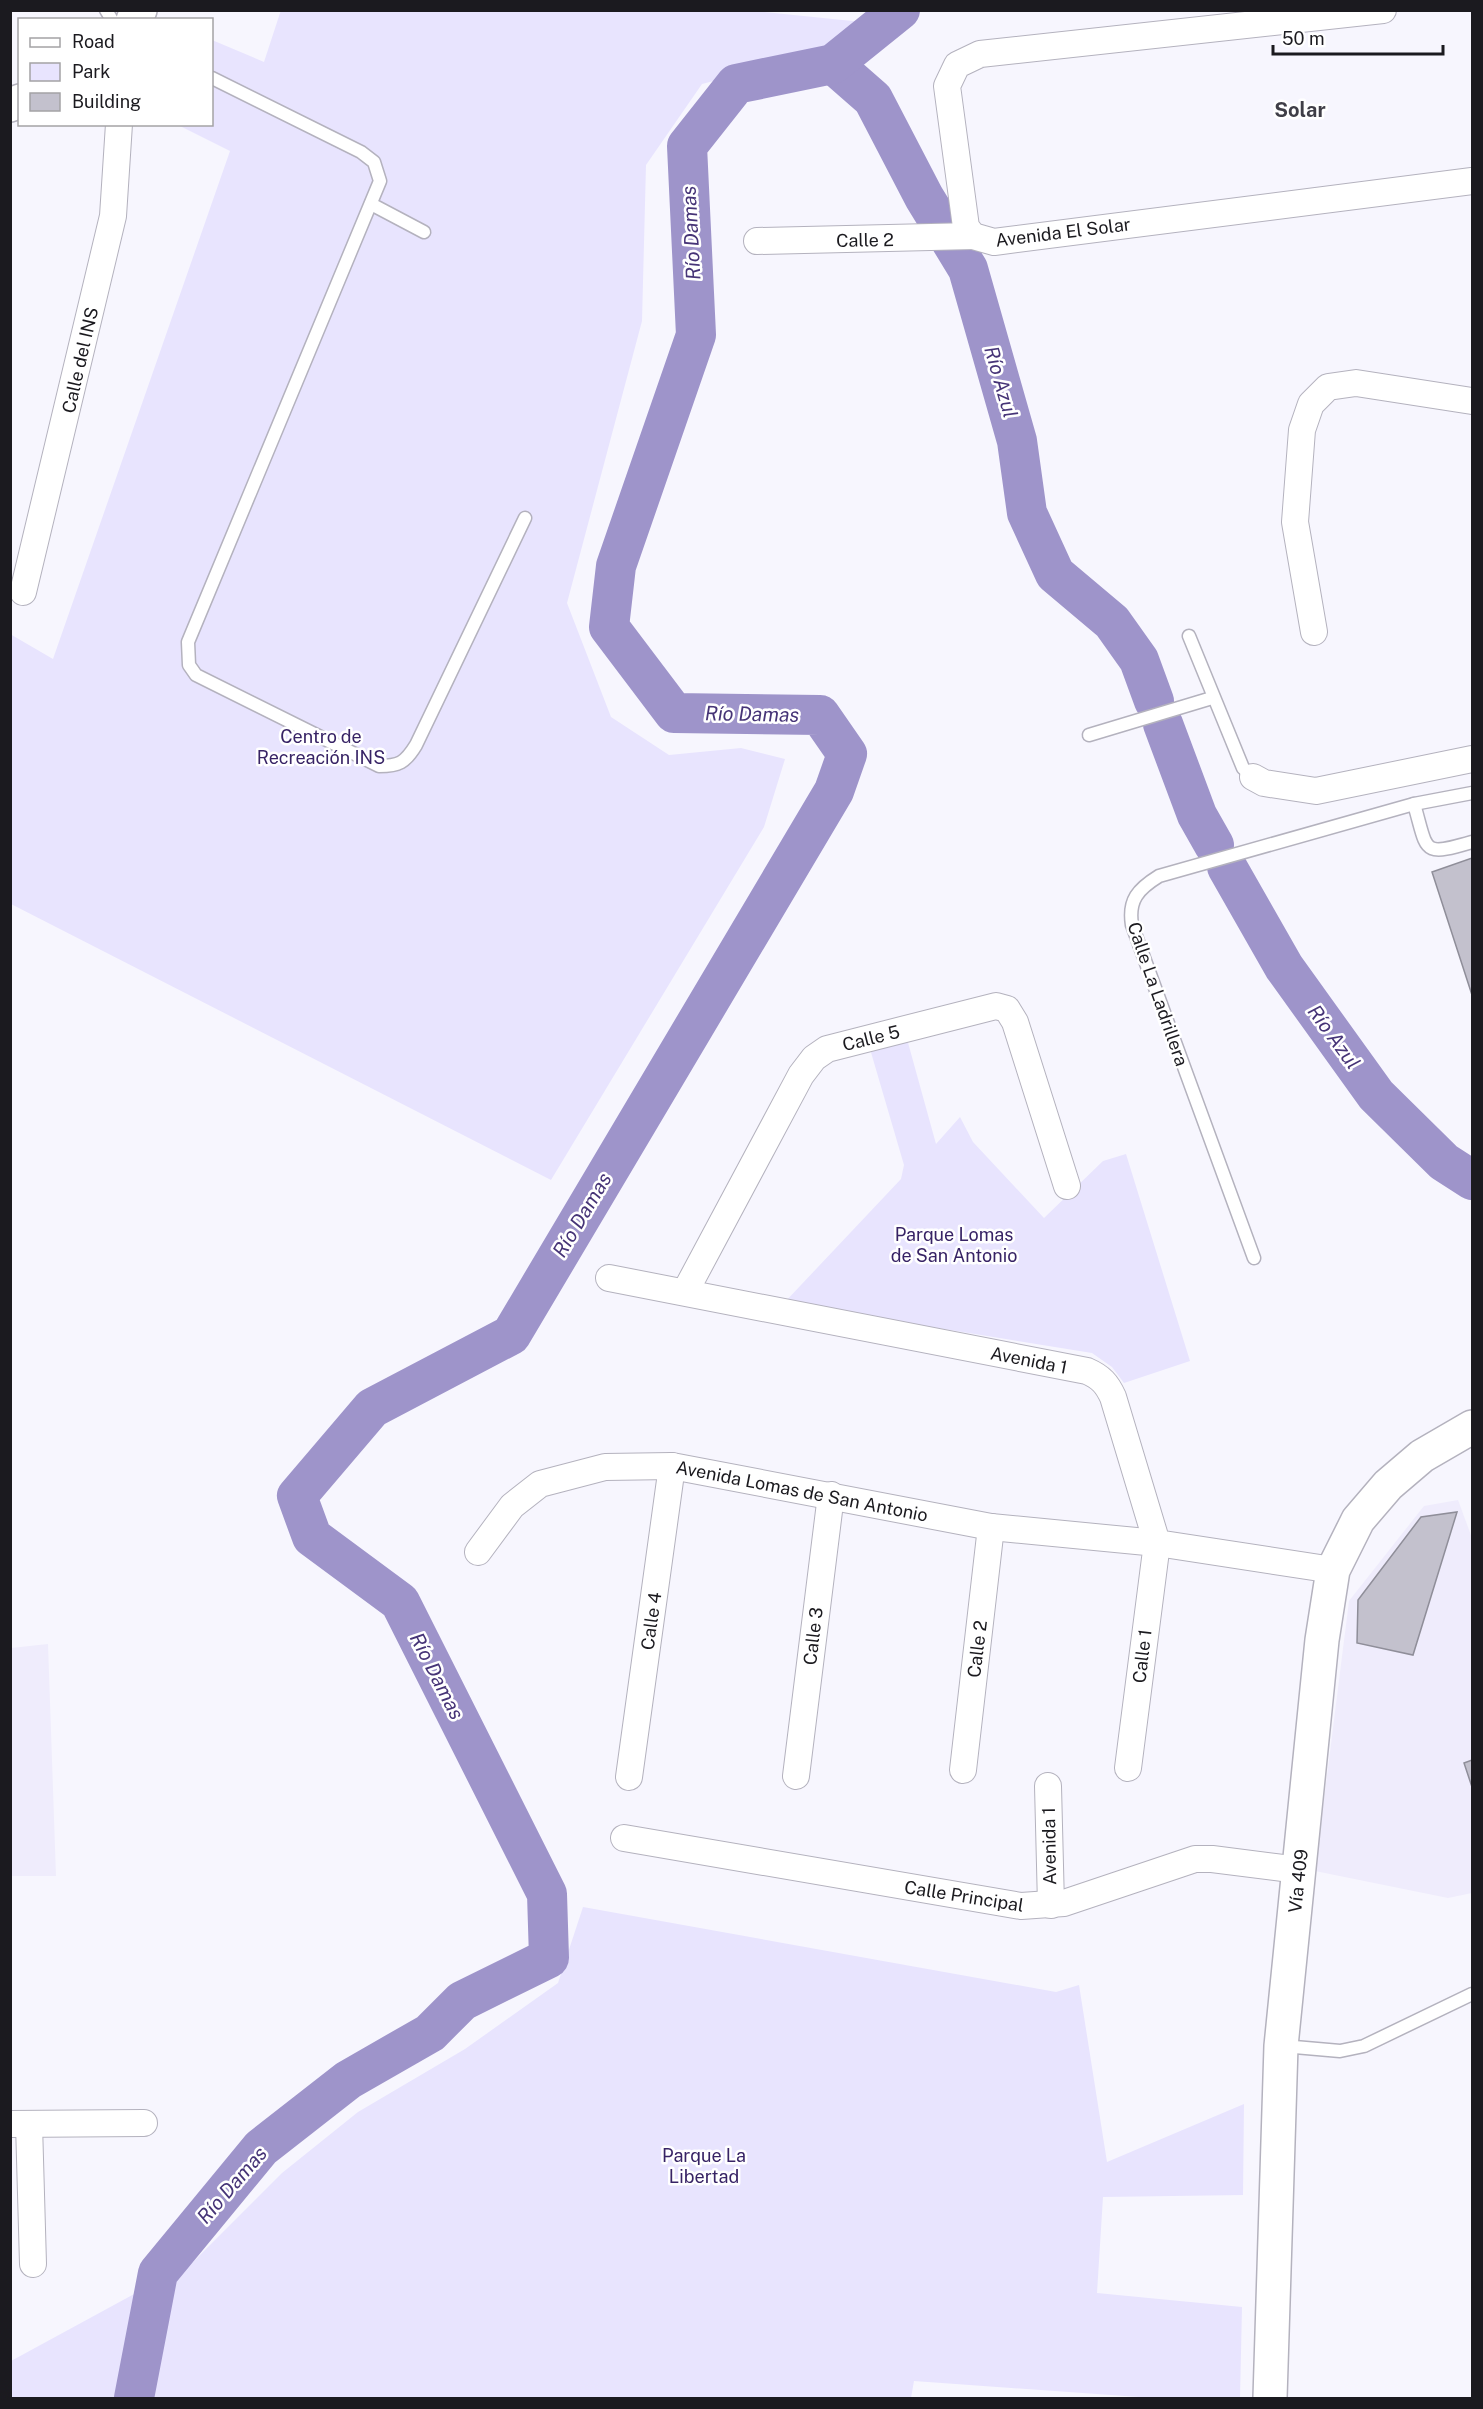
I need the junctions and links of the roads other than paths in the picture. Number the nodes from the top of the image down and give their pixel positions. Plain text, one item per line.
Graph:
1 (1383, 10) edge
2 (213, 78) edge
3 (118, 126) edge
4 (1473, 181) edge
5 (371, 204) junction
6 (424, 232) dead end
7 (968, 237) junction
8 (757, 241) dead end
9 (1473, 401) edge
10 (525, 518) dead end
11 (23, 592) dead end
12 (1314, 633) dead end
13 (1189, 636) dead end
14 (1212, 698) junction
15 (1089, 735) dead end
16 (1473, 759) edge
17 (1253, 777) joint
18 (1473, 793) edge
19 (1414, 804) junction
20 (1473, 842) edge
21 (1067, 1186) dead end
22 (1254, 1258) dead end
23 (609, 1278) dead end
24 (685, 1292) junction
25 (1473, 1427) edge
26 (672, 1466) junction
27 (831, 1495) junction
28 (992, 1527) junction
29 (1157, 1543) junction
30 (478, 1552) dead end
31 (1333, 1570) junction
32 (1128, 1768) dead end
33 (963, 1770) dead end
34 (796, 1776) dead end
35 (630, 1777) dead end
36 (1048, 1786) dead end
37 (624, 1838) dead end
38 (1299, 1870) junction
39 (1051, 1905) junction
40 (1473, 1994) edge
41 (1281, 2046) junction
42 (144, 2123) dead end
43 (20, 2124) edge
44 (33, 2264) dead end
45 (1270, 2398) edge

1 - 7 street, Avenida El Solar
2 - 5 lane
3 - 11 street, Calle del INS
4 - 7 street, Avenida El Solar
5 - 6 lane
5 - 10 lane
7 - 8 street, Calle 2
9 - 12 street
13 - 14 lane
14 - 15 lane
14 - 17 lane
16 - 17 street
18 - 19 lane, Calle La Ladrillera
19 - 20 lane
19 - 22 lane, Calle La Ladrillera
21 - 24 street, Calle 5
23 - 24 street, Avenida 1
24 - 29 street, Avenida 1
25 - 31 street, Vía 409
26 - 27 street, Avenida Lomas de San Antonio
26 - 30 street, Avenida Lomas de San Antonio
26 - 35 street, Calle 4
27 - 28 street, Avenida Lomas de San Antonio
27 - 34 street, Calle 3
28 - 29 street, Avenida Lomas de San Antonio
28 - 33 street, Calle 2
29 - 31 street
29 - 32 street, Calle 1
31 - 38 street, Vía 409
36 - 39 street, Avenida 1
37 - 39 street, Calle Principal
38 - 39 street, Calle Principal
38 - 41 street, Vía 409
40 - 41 lane
41 - 45 street, Vía 409
42 - 43 street
43 - 44 street

